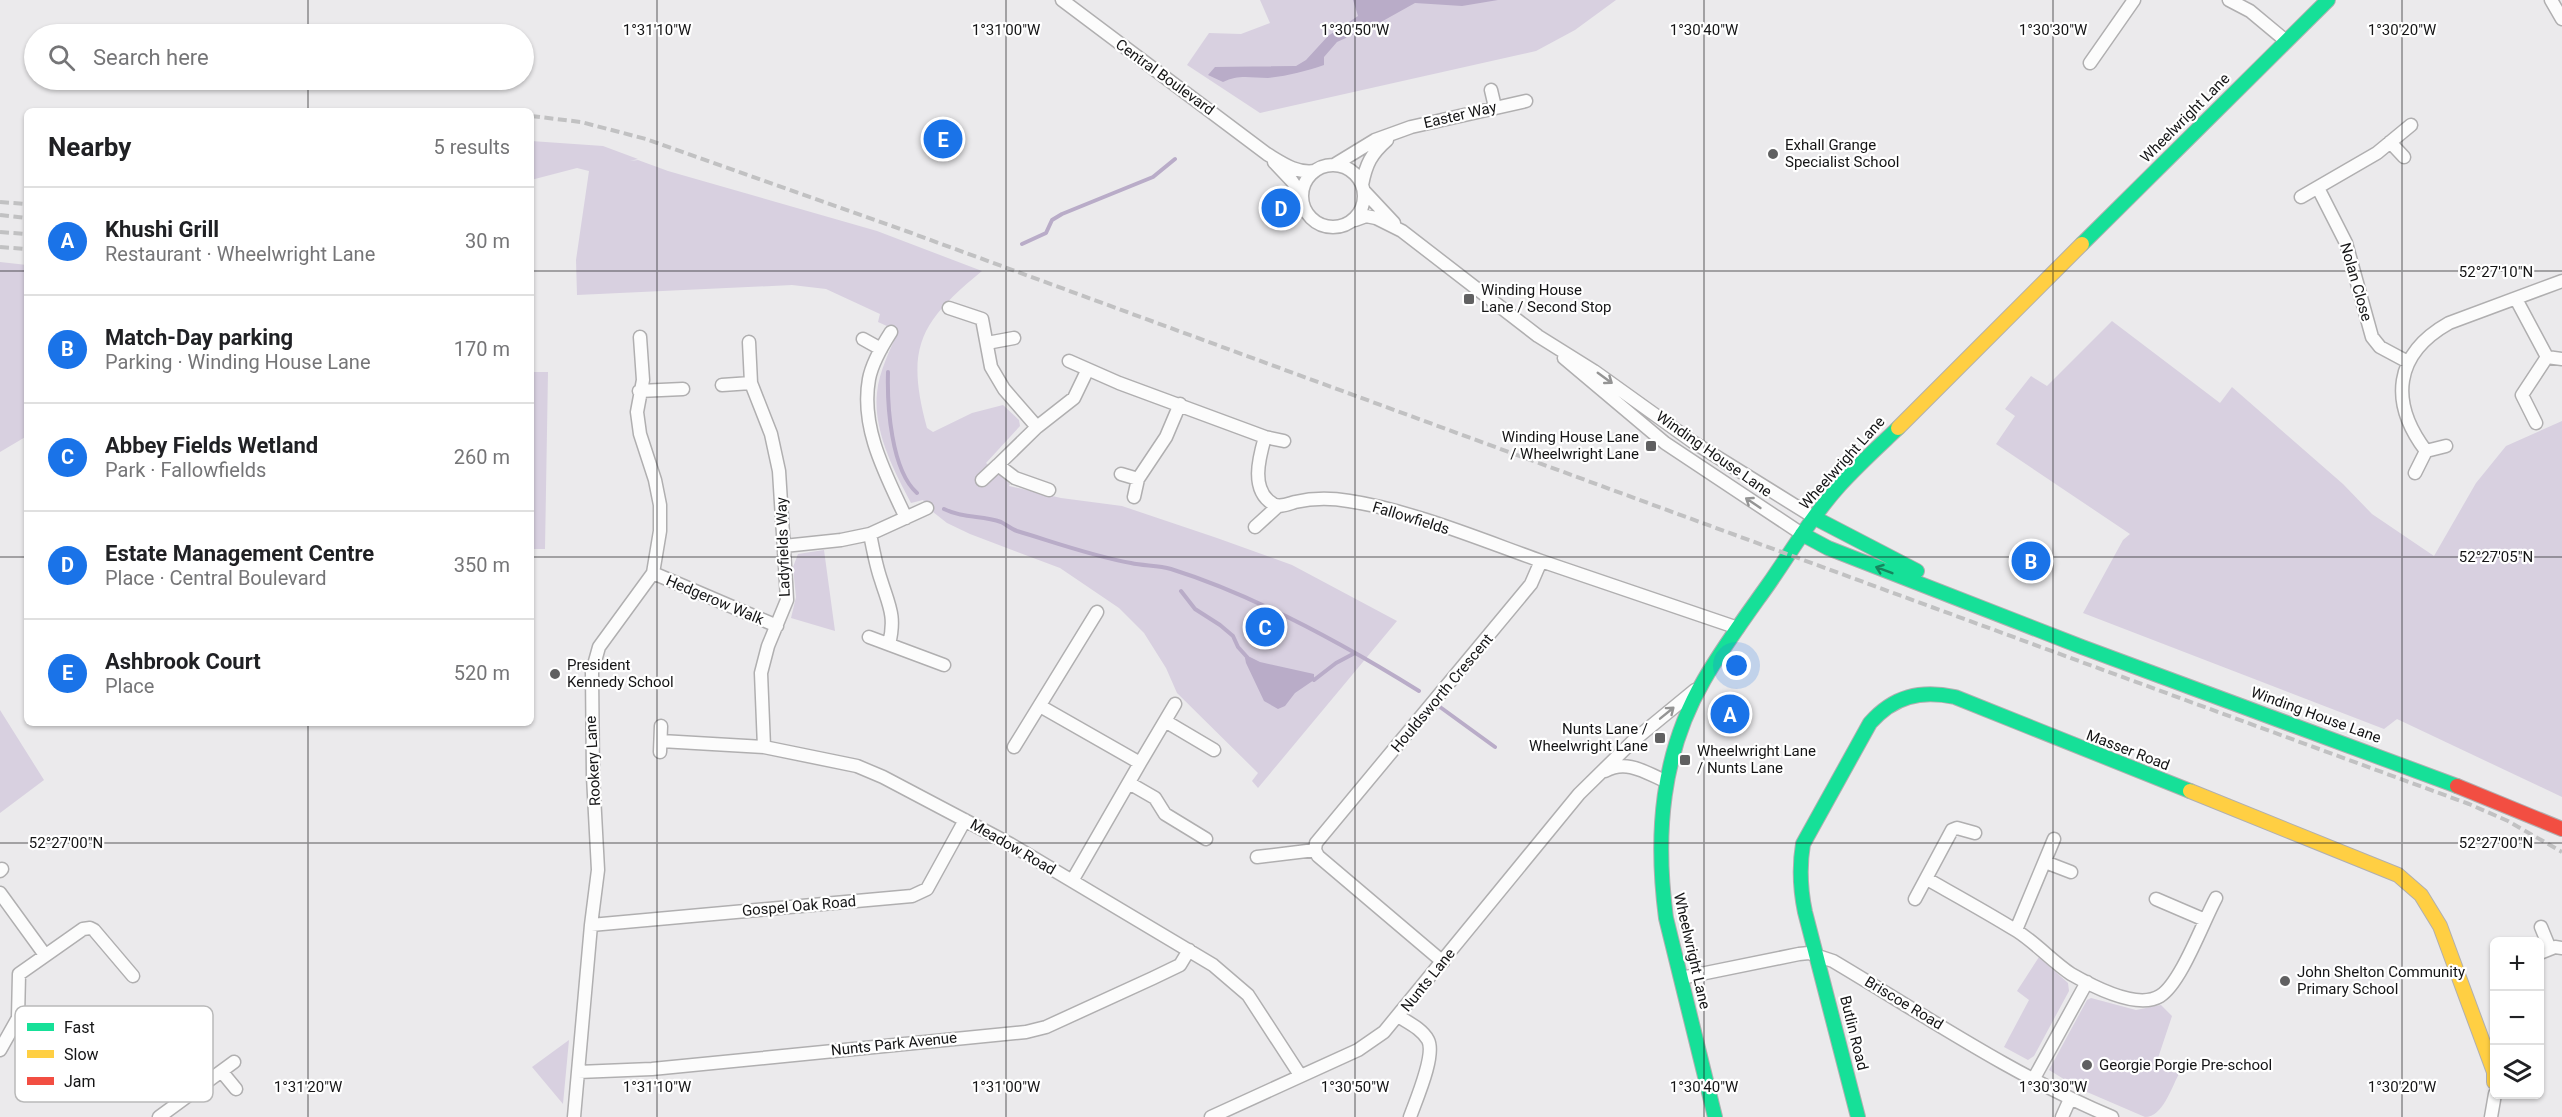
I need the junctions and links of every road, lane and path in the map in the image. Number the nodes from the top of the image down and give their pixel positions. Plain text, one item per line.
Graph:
1 (1062, 0) edge
2 (2134, 0) edge
3 (2229, 0) edge
4 (2328, 0) edge
5 (2551, 0) edge
6 (2562, 19) edge
7 (2286, 42) junction
8 (2099, 59) dead end
9 (1491, 90) dead end
10 (1526, 100) dead end
11 (1495, 107) junction
12 (2411, 125) dead end
13 (1394, 133) junction
14 (2390, 142) junction
15 (1267, 154) junction
16 (2404, 157) dead end
17 (1334, 165) junction
18 (1315, 171) junction
19 (1363, 188) junction
20 (2318, 188) junction
21 (1302, 196) junction
22 (2301, 197) dead end
23 (1354, 220) junction
24 (1402, 231) junction
25 (2562, 281) edge
26 (2516, 298) junction
27 (949, 308) dead end
28 (891, 332) dead end
29 (1538, 336) junction
30 (640, 337) dead end
31 (1014, 338) dead end
32 (863, 339) dead end
33 (749, 342) dead end
34 (987, 343) junction
35 (880, 349) junction
36 (2547, 357) junction
37 (2562, 358) edge
38 (1069, 362) dead end
39 (2408, 362) junction
40 (1087, 370) junction
41 (751, 383) junction
42 (722, 385) dead end
43 (683, 389) dead end
44 (639, 391) junction
45 (1180, 404) junction
46 (2536, 423) dead end
47 (1037, 427) junction
48 (1265, 437) junction
49 (1284, 441) dead end
50 (2446, 446) dead end
51 (2426, 451) junction
52 (998, 465) junction
53 (2415, 473) dead end
54 (1121, 474) dead end
55 (1138, 479) junction
56 (982, 480) dead end
57 (1049, 490) dead end
58 (1134, 496) dead end
59 (1278, 506) junction
60 (925, 509) dead end
61 (906, 518) junction
62 (1815, 518) junction
63 (1255, 527) dead end
64 (870, 534) junction
65 (1802, 534) junction
66 (784, 546) junction
67 (1541, 561) junction
68 (653, 573) junction
69 (1097, 612) dead end
70 (777, 626) junction
71 (1737, 628) junction
72 (2056, 637) junction
73 (869, 638) dead end
74 (890, 644) junction
75 (944, 665) dead end
76 (1701, 686) junction
77 (1175, 704) dead end
78 (1040, 706) junction
79 (1165, 721) junction
80 (662, 726) dead end
81 (764, 747) junction
82 (1014, 747) dead end
83 (1214, 750) dead end
84 (1140, 763) junction
85 (1595, 778) junction
86 (1665, 781) junction
87 (1129, 783) junction
88 (965, 820) junction
89 (2562, 829) edge
90 (1975, 833) dead end
91 (1206, 838) dead end
92 (2054, 839) dead end
93 (1315, 850) junction
94 (1257, 857) dead end
95 (2045, 862) junction
96 (2071, 872) dead end
97 (1927, 879) junction
98 (1072, 881) junction
99 (0, 893) edge
100 (2216, 898) dead end
101 (1915, 899) dead end
102 (2156, 899) dead end
103 (2205, 920) junction
104 (591, 925) junction
105 (2541, 927) dead end
106 (2016, 930) junction
107 (1189, 950) junction
108 (2551, 950) edge
109 (45, 955) junction
110 (1820, 956) junction
111 (1443, 962) junction
112 (133, 976) dead end
113 (1681, 978) junction
114 (2087, 982) junction
115 (18, 1006) edge
116 (1398, 1016) junction
117 (15, 1023) edge
118 (0, 1050) edge
119 (2490, 1061) edge
120 (234, 1062) dead end
121 (222, 1072) junction
122 (578, 1072) junction
123 (1300, 1075) junction
124 (213, 1078) edge
125 (2033, 1080) junction
126 (236, 1089) dead end
127 (2070, 1099) junction
128 (2494, 1099) edge
129 (180, 1102) edge
130 (159, 1117) edge
131 (574, 1117) edge
132 (1211, 1117) edge
133 (1410, 1117) edge
134 (1715, 1117) edge
135 (1858, 1117) edge
136 (2062, 1117) edge
137 (2112, 1117) edge
138 (2490, 1117) edge

1 - 15 street, Central Boulevard
2 - 8 street
3 - 7 street
4 - 7 street, Wheelwright Lane
5 - 6 street
7 - 62 street, Wheelwright Lane
9 - 11 street
10 - 11 street, Easter Way
11 - 13 street, Easter Way
12 - 14 street
13 - 17 street, Easter Way
13 - 19 street, Easter Way
14 - 16 street
14 - 20 street
15 - 18 street, Central Boulevard
15 - 21 street, Central Boulevard
17 - 18 street
17 - 19 street
18 - 21 street
19 - 23 street
19 - 24 street, Winding House Lane
20 - 22 street
20 - 39 street, Nolan Close
21 - 23 street
23 - 24 street, Winding House Lane
24 - 29 street, Winding House Lane
25 - 26 street
26 - 36 street
26 - 39 street
27 - 34 street
28 - 35 street
29 -> 62 street, Winding House Lane
65 -> 29 street, Winding House Lane
30 - 44 street, Rookery Lane
31 - 34 street
32 - 35 street
33 - 41 street, Ladyfields Way
34 - 47 street
35 - 61 street
36 - 37 street
36 - 46 street
38 - 40 street
39 - 51 street
40 - 45 street
40 - 47 street
41 - 42 street
41 - 66 street, Ladyfields Way
43 - 44 street
44 - 68 street, Rookery Lane
45 - 48 street
45 - 55 street
47 - 52 street
48 - 49 street
48 - 59 street
50 - 51 street
51 - 53 street
52 - 56 street
52 - 57 street
54 - 55 street
55 - 58 street
59 - 63 street
59 - 67 street, Fallowfields
60 - 61 street
61 - 64 street
62 - 65 street, Wheelwright Lane
62 - 72 street, Winding House Lane
64 - 66 street
64 - 74 street
65 - 71 street, Wheelwright Lane
72 -> 65 street, Winding House Lane
66 - 70 street, Ladyfields Way
67 - 71 street
67 - 93 street, Houldsworth Crescent
68 - 70 street, Hedgerow Walk
68 - 104 street, Rookery Lane
69 - 78 street
70 - 81 street, Ladyfields Way
71 - 76 street, Wheelwright Lane
72 - 89 street, Winding House Lane
73 - 74 street
74 - 75 street
85 -> 76 street, Nunts Lane
76 - 86 street, Wheelwright Lane
77 - 79 street
78 - 82 street
78 - 84 street
79 - 83 street
79 - 84 street
80 - 81 street, Meadow Road
81 - 88 street, Meadow Road
84 - 87 street
85 - 86 street, Nunts Lane
85 - 111 street, Nunts Lane
86 - 113 street, Wheelwright Lane
87 - 91 street
87 - 98 street
88 - 98 street, Meadow Road
88 - 104 street, Gospel Oak Road
90 - 97 street
92 - 95 street
93 - 94 street
93 - 111 street
95 - 96 street
95 - 106 street
97 - 101 street
97 - 106 street
98 - 107 street, Meadow Road
99 - 109 street
100 - 103 street
102 - 103 street
103 - 114 street
104 - 122 street, Rookery Lane
105 - 108 street
106 - 114 street
107 - 122 street, Nunts Park Avenue
107 - 123 street, Meadow Road
109 - 112 street
109 - 115 street
110 - 113 street, Briscoe Road
110 - 119 street, Masser Road
110 - 125 street, Briscoe Road
110 - 135 street, Butlin Road
111 - 116 street, Nunts Lane
113 - 134 street, Wheelwright Lane
114 - 125 street
116 - 123 street, Nunts Lane
116 - 133 street
117 - 118 street
120 - 121 street
121 - 124 street
121 - 126 street
122 - 131 street, Rookery Lane
123 - 132 street, Nunts Lane
125 - 127 street, Briscoe Road
127 - 136 street
127 - 137 street, Briscoe Road
128 - 138 street
129 - 130 street

